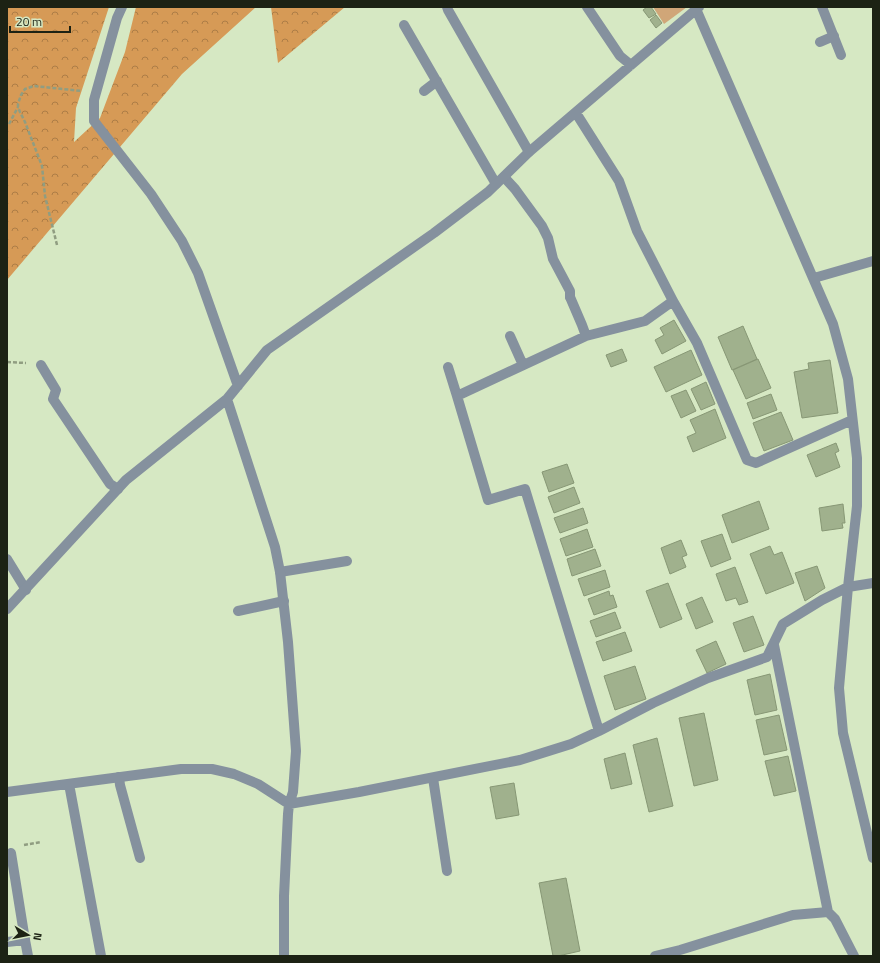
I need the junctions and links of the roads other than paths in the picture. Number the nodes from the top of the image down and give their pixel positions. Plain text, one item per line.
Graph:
1 (122, 7) edge
2 (448, 7) edge
3 (587, 7) edge
4 (822, 7) edge
5 (698, 8) edge
6 (404, 25) dead end
7 (834, 36) junction
8 (820, 42) dead end
9 (841, 54) dead end
10 (631, 65) junction
11 (437, 81) junction
12 (424, 91) dead end
13 (576, 113) junction
14 (530, 152) junction
15 (504, 177) junction
16 (496, 184) junction
17 (873, 261) edge
18 (814, 278) junction
19 (672, 302) junction
20 (510, 336) dead end
21 (586, 336) junction
22 (41, 365) road end
23 (523, 365) junction
24 (448, 367) dead end
25 (238, 386) junction
26 (457, 396) junction
27 (227, 399) junction
28 (852, 420) junction
29 (118, 489) junction
30 (7, 559) edge
31 (347, 562) dead end
32 (280, 572) junction
33 (873, 583) edge
34 (848, 587) junction
35 (26, 590) junction
36 (284, 601) junction
37 (7, 609) edge
38 (238, 610) dead end
39 (774, 645) junction
40 (599, 731) junction
41 (119, 777) junction
42 (433, 778) junction
43 (69, 784) junction
44 (7, 792) edge
45 (289, 804) junction
46 (11, 853) dead end
47 (140, 858) dead end
48 (873, 858) edge
49 (447, 870) dead end
50 (828, 912) junction
51 (25, 940) junction
52 (7, 942) edge
53 (28, 956) edge
54 (101, 956) edge
55 (284, 956) edge
56 (655, 956) edge
57 (854, 956) edge

1 - 25 street
2 - 14 street
3 - 10 street
4 - 7 street
5 - 10 street
5 - 18 street
6 - 11 street
7 - 8 street
7 - 9 street
10 - 13 street
11 - 12 street
11 - 16 street
13 - 14 street
13 - 19 street
14 - 15 street
15 - 16 street
15 - 21 street
16 - 25 street
17 - 18 street
18 - 28 street
19 - 21 street
19 - 28 street
20 - 23 street
21 - 23 street
22 - 29 street
23 - 26 street
24 - 26 street
25 - 27 street
26 - 40 street
27 - 29 street
27 - 32 street
28 - 34 street
29 - 35 street
30 - 35 street
31 - 32 street
32 - 36 street
33 - 34 street
34 - 39 street
34 - 48 street
35 - 37 street
36 - 38 street
36 - 45 street
39 - 40 street
39 - 50 street
40 - 42 street
41 - 43 street
41 - 45 street
41 - 47 street
42 - 45 street
42 - 49 street
43 - 44 street
43 - 54 street
45 - 55 street
46 - 51 street
50 - 56 street
50 - 57 street
51 - 52 street
51 - 53 street

